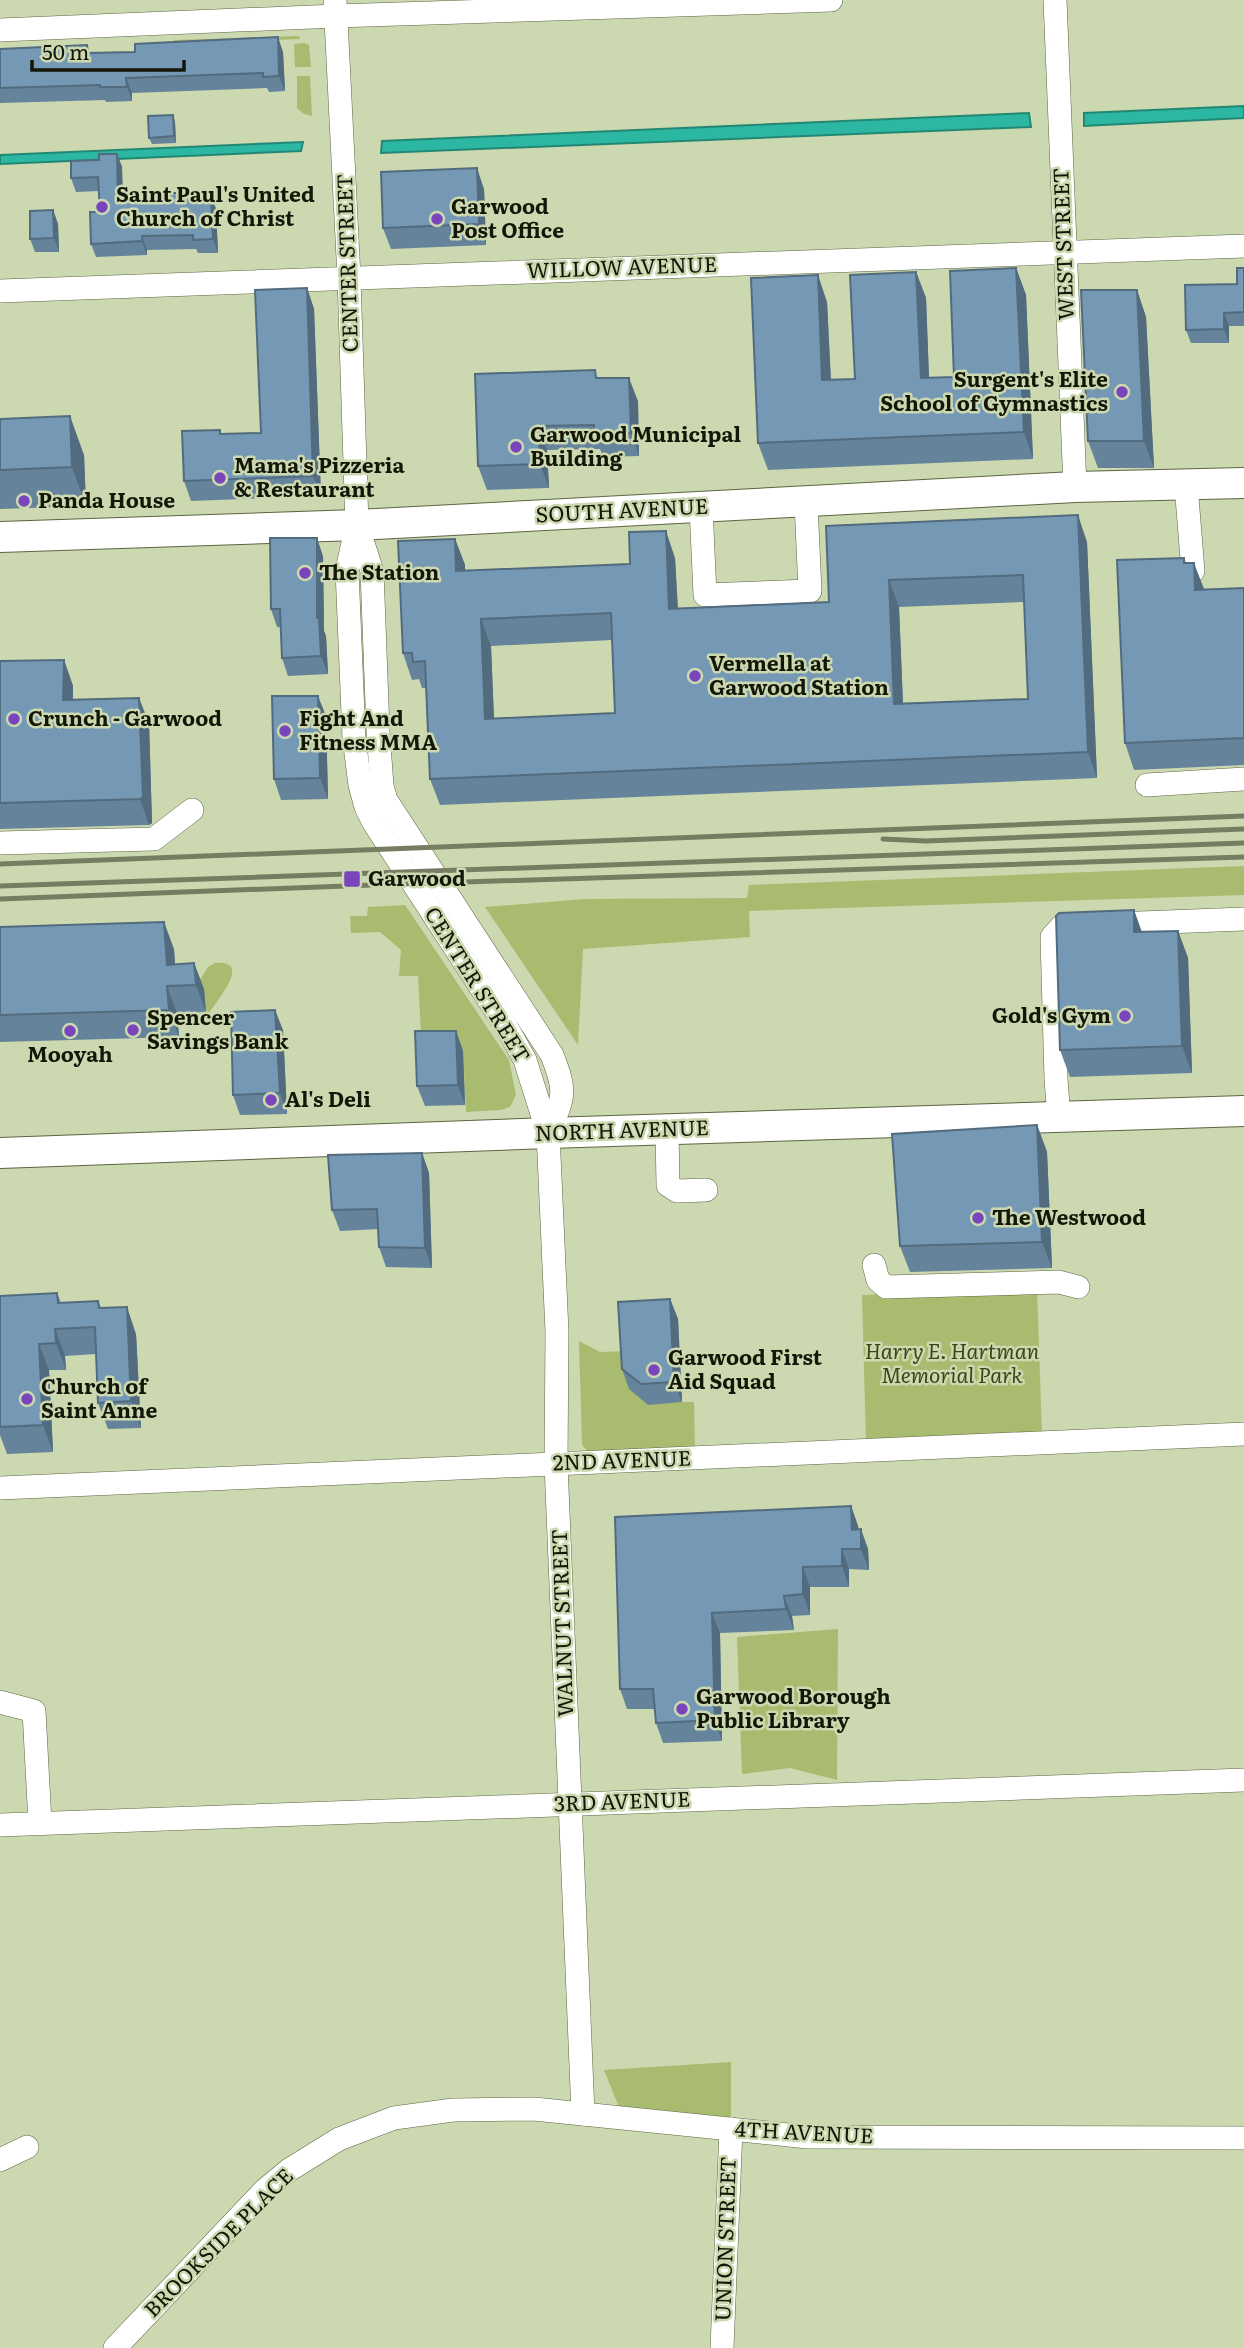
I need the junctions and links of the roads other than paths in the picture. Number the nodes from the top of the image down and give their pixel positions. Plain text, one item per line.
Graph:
1 (831, 0) edge
2 (1055, 0) edge
3 (336, 8) edge
4 (0, 30) edge
5 (1244, 246) edge
6 (1064, 253) junction
7 (349, 278) junction
8 (0, 291) edge
9 (1244, 483) edge
10 (1186, 485) junction
11 (1075, 487) junction
12 (806, 503) junction
13 (701, 507) junction
14 (357, 525) junction
15 (0, 537) edge
16 (1193, 571) edge
17 (1244, 779) edge
18 (1147, 785) dead end
19 (192, 810) dead end
20 (0, 843) edge
21 (1244, 919) edge
22 (1244, 1111) edge
23 (1059, 1118) junction
24 (667, 1130) junction
25 (548, 1133) junction
26 (0, 1153) edge
27 (706, 1190) dead end
28 (874, 1265) dead end
29 (1078, 1287) dead end
30 (1244, 1434) edge
31 (556, 1464) junction
32 (0, 1488) edge
33 (0, 1702) edge
34 (1244, 1780) edge
35 (570, 1804) junction
36 (40, 1823) junction
37 (0, 1825) edge
38 (583, 2114) junction
39 (366, 2127) joint
40 (731, 2129) junction
41 (1244, 2138) edge
42 (27, 2147) dead end
43 (0, 2160) edge
44 (115, 2348) edge
45 (722, 2348) edge

1 - 3 street
2 - 6 street, WEST STREET
3 - 4 street
3 - 7 street, CENTER STREET
5 - 6 street, WILLOW AVENUE
6 - 7 street, WILLOW AVENUE
6 - 11 street, WEST STREET
7 - 8 street, WILLOW AVENUE
7 - 14 street, CENTER STREET
9 - 10 main road, SOUTH AVENUE
10 - 11 main road, SOUTH AVENUE
10 - 16 street
11 - 12 main road, SOUTH AVENUE
12 - 13 main road, SOUTH AVENUE
12 - 13 street
13 - 14 main road, SOUTH AVENUE
14 - 15 main road, SOUTH AVENUE
14 - 25 street, CENTER STREET
17 - 18 street
19 - 20 street
21 - 23 street
22 - 23 main road, NORTH AVENUE
23 - 24 main road, NORTH AVENUE
24 - 25 main road, NORTH AVENUE
24 - 27 street
25 - 26 main road, NORTH AVENUE
25 - 31 street, WALNUT STREET
28 - 29 street
30 - 31 street, 2ND AVENUE
31 - 32 street, 2ND AVENUE
31 - 35 street, WALNUT STREET
33 - 36 street
34 - 35 street, 3RD AVENUE
35 - 36 street, 3RD AVENUE
35 - 38 street, WALNUT STREET
36 - 37 street, 3RD AVENUE
38 - 39 street, 4TH AVENUE
38 - 40 street, 4TH AVENUE
39 - 44 street, BROOKSIDE PLACE
40 - 41 street, 4TH AVENUE
40 - 45 street, UNION STREET
42 - 43 street

